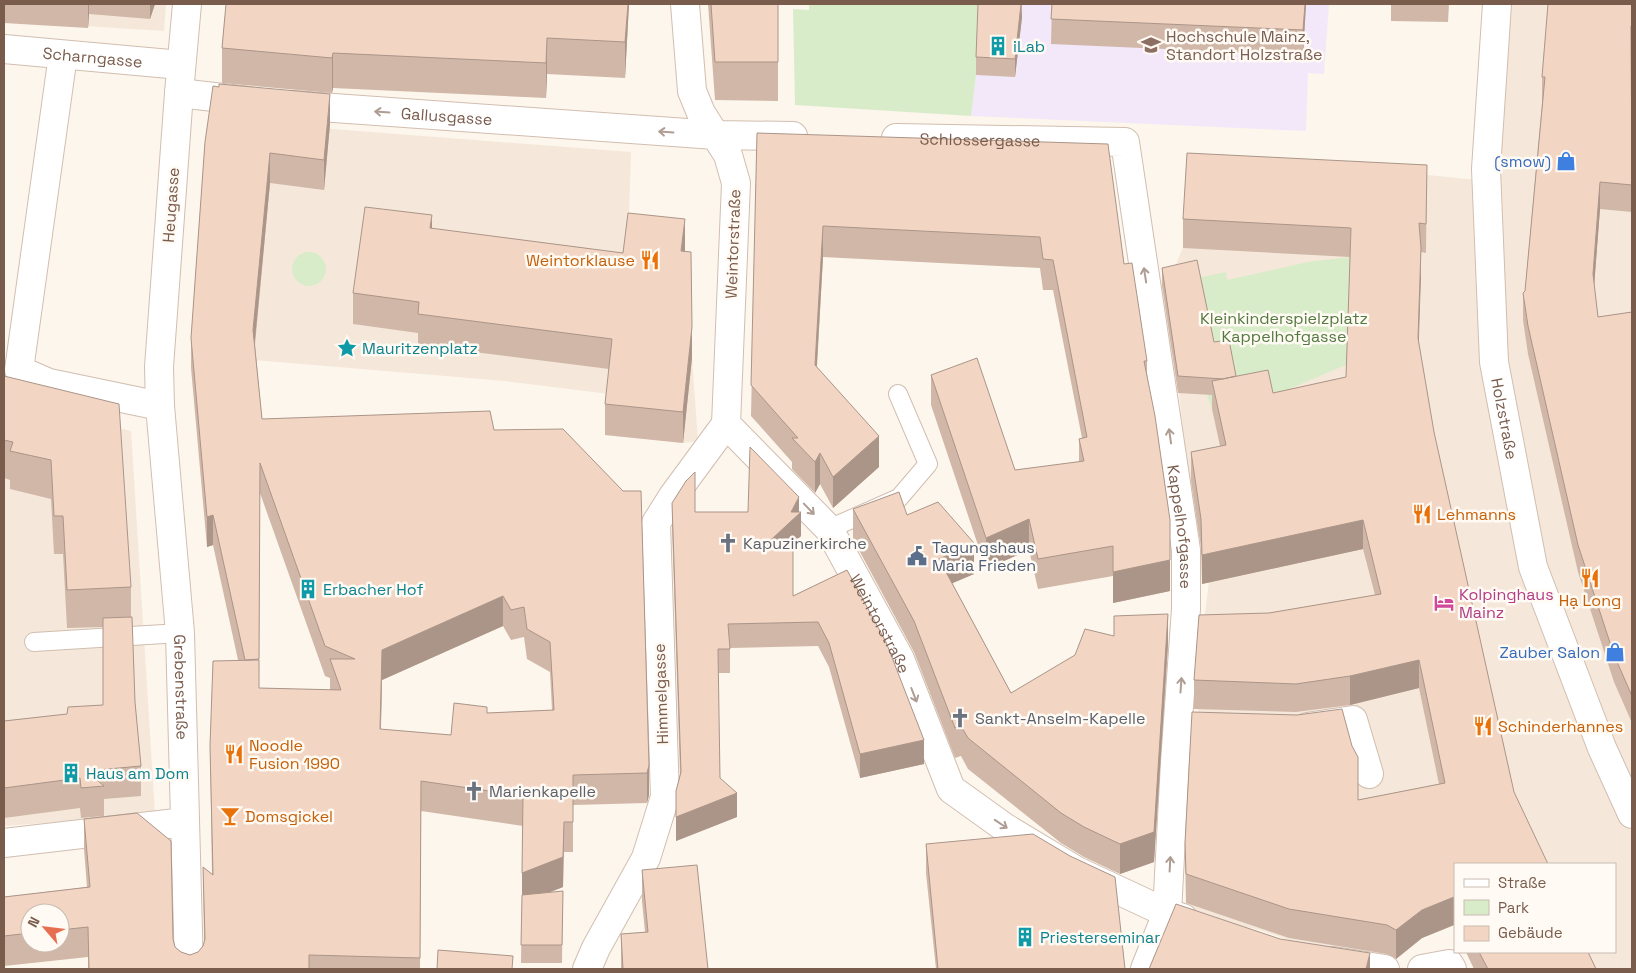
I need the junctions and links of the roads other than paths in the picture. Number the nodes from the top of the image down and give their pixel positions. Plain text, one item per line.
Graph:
1 (187, 4) edge
2 (685, 4) edge
3 (1497, 4) edge
4 (4, 49) edge
5 (63, 55) junction
6 (181, 65) junction
7 (179, 93) junction
8 (715, 135) junction
9 (822, 137) edge
10 (871, 138) edge
11 (1125, 142) joint
12 (11, 368) edge
13 (898, 394) dead end
14 (160, 406) junction
15 (726, 424) junction
16 (829, 529) junction
17 (180, 633) junction
18 (34, 642) dead end
19 (1287, 728) edge
20 (1370, 774) dead end
21 (1632, 814) edge
22 (185, 822) junction
23 (4, 844) edge
24 (1167, 913) junction
25 (1203, 925) edge
26 (1312, 957) edge
27 (189, 969) edge
28 (587, 969) edge
29 (1146, 969) edge
30 (1386, 969) edge
31 (1422, 969) edge
32 (1452, 969) edge

1 - 6 street, Heugasse
2 - 8 street, Weintorstraße
3 - 21 street, Holzstraße
4 - 5 street, Scharngasse
5 - 6 street, Scharngasse
5 - 12 street
6 - 7 street, Heugasse
8 -> 7 street, Gallusgasse
7 - 14 street, Heugasse
8 - 9 street
8 - 15 street, Weintorstraße
10 - 11 street, Schlossergasse
24 -> 11 street, Kappelhofgasse
12 - 14 street
13 - 16 lane
14 - 17 street, Grebenstraße
15 -> 16 street, Weintorstraße
15 - 28 street, Himmelgasse
16 -> 24 street, Weintorstraße
17 - 18 lane
17 - 22 street, Grebenstraße
19 - 20 street
22 - 23 street
22 - 27 street, Grebenstraße
24 - 25 street, Weintorstraße
24 - 29 street, Kappelhofgasse
26 - 30 street
31 - 32 street

